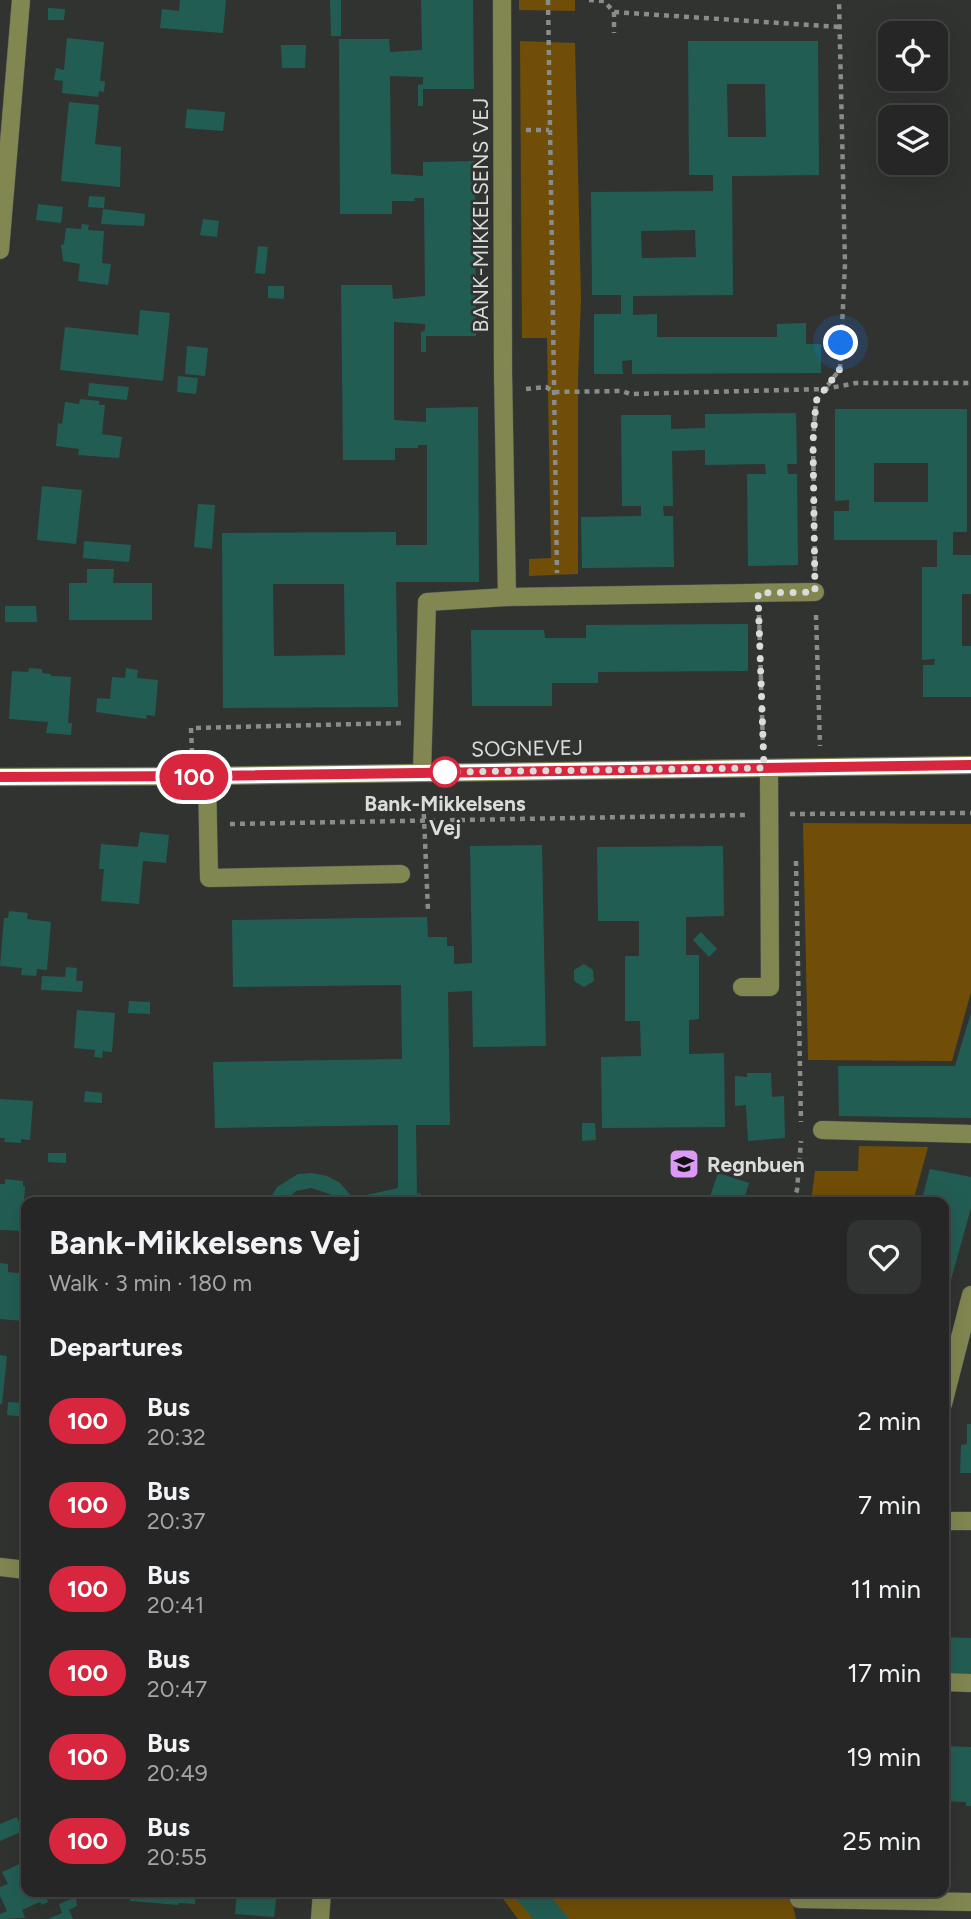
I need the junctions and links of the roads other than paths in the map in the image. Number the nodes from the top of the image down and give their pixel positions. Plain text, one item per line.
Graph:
1 (21, 0) edge
2 (502, 0) edge
3 (0, 250) edge
4 (815, 592) road end
5 (507, 597) junction
6 (971, 765) edge
7 (766, 768) junction
8 (422, 772) junction
9 (0, 777) edge
10 (201, 777) junction
11 (401, 874) dead end
12 (742, 987) dead end
13 (821, 1130) dead end
14 (971, 1134) edge
15 (971, 1295) edge
16 (949, 1381) edge
17 (949, 1521) edge
18 (971, 1521) edge
19 (0, 1567) edge
20 (21, 1569) edge
21 (949, 1682) edge
22 (971, 1683) edge
23 (322, 1897) edge
24 (799, 1899) dead end
25 (971, 1902) edge
26 (320, 1919) edge

1 - 3 street
2 - 5 street, BANK-MIKKELSENS VEJ
4 - 5 street
5 - 8 street
6 - 7 street, SOGNEVEJ
7 - 8 street, SOGNEVEJ
7 - 12 street
8 - 10 street, SOGNEVEJ
9 - 10 street, SOGNEVEJ
10 - 11 street
13 - 14 street
15 - 16 street
17 - 18 street
19 - 20 street
21 - 22 street
23 - 26 street
24 - 25 street

